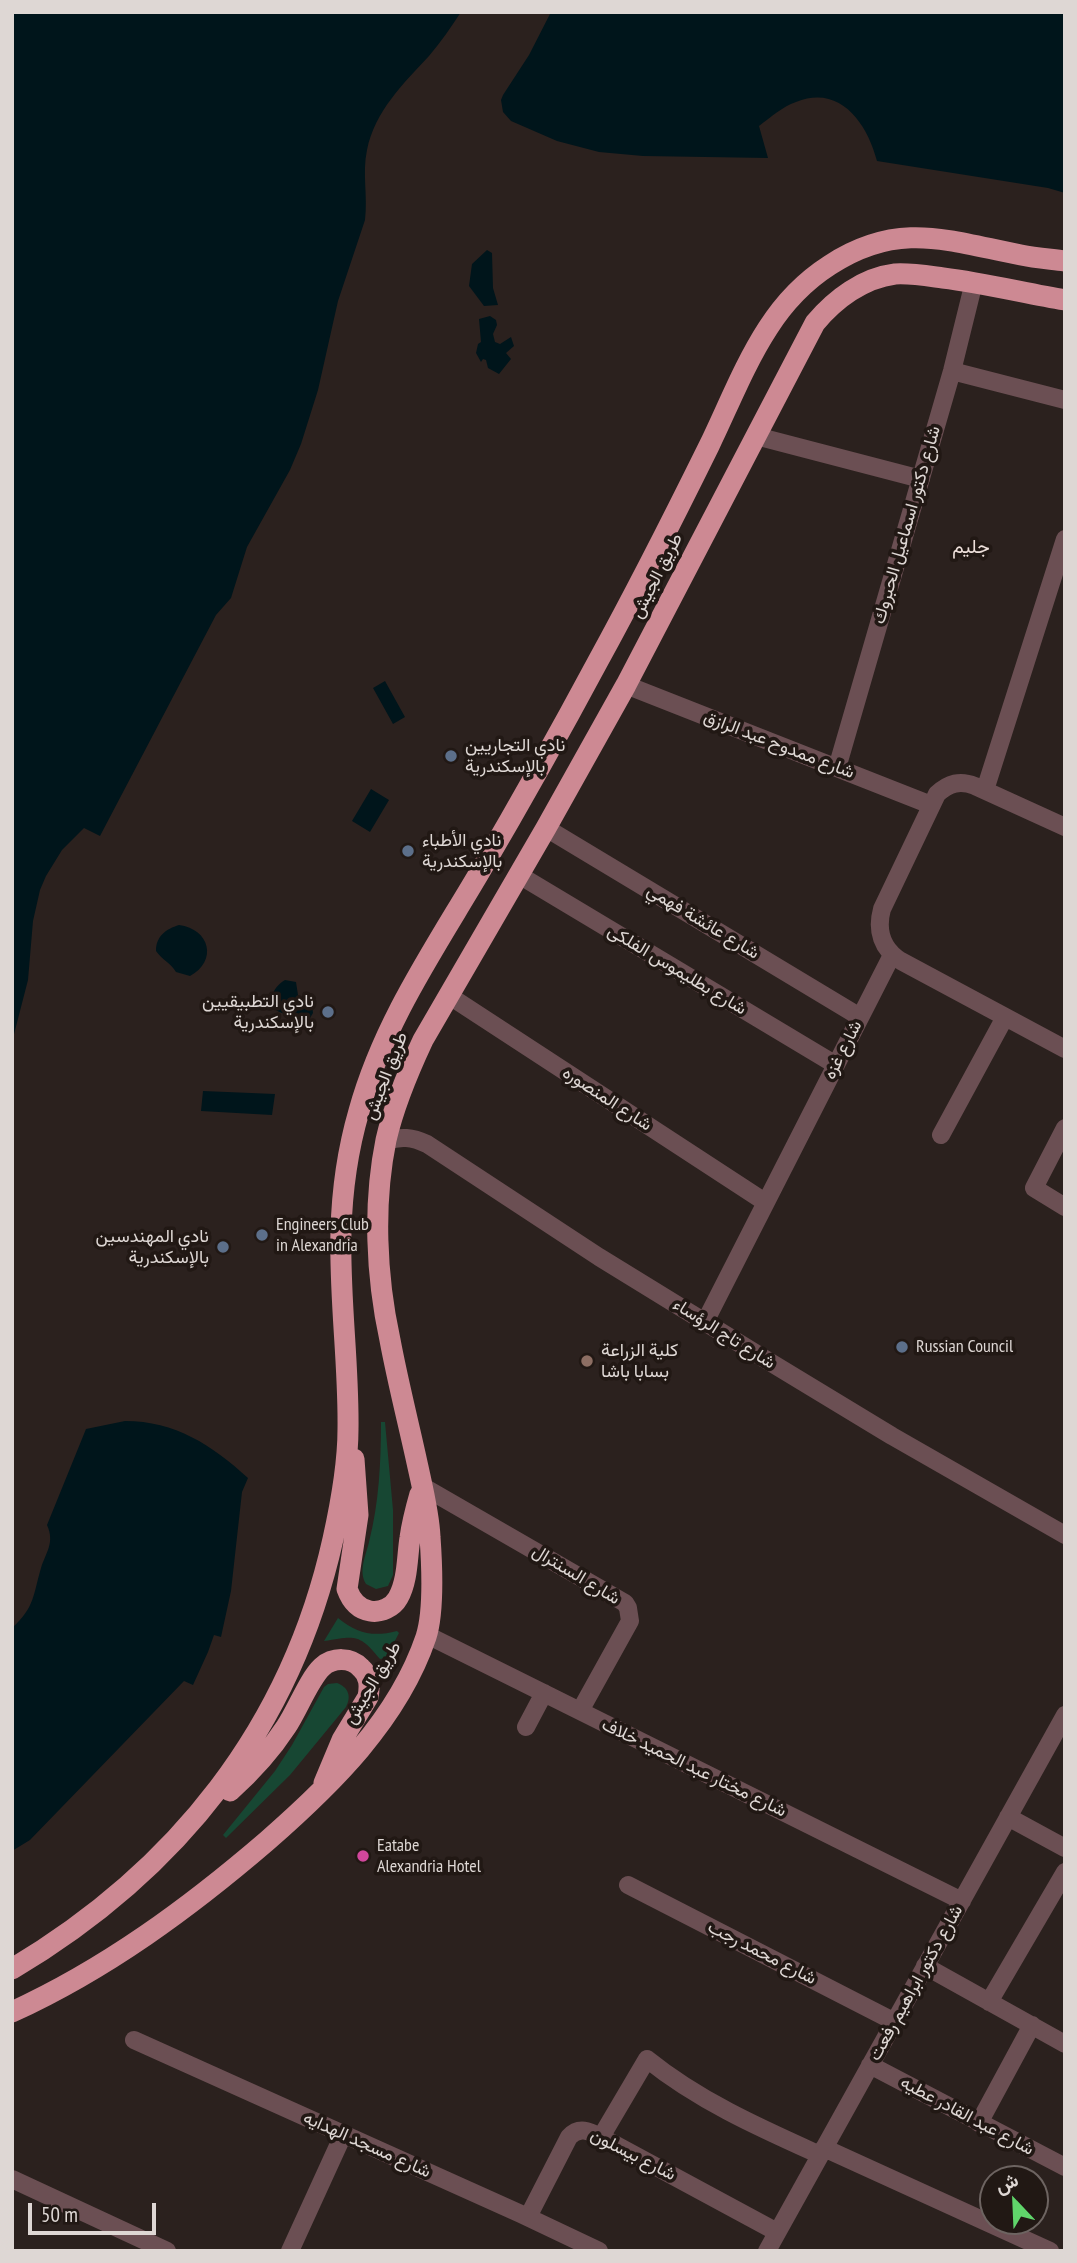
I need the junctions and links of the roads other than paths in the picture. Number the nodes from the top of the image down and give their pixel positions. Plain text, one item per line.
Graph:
1 (1065, 261) edge
2 (974, 282) junction
3 (1065, 300) edge
4 (952, 370) junction
5 (1065, 400) edge
6 (756, 436) junction
7 (921, 479) junction
8 (1065, 539) edge
9 (626, 685) junction
10 (838, 768) junction
11 (985, 790) junction
12 (931, 805) junction
13 (1065, 827) edge
14 (547, 828) junction
15 (519, 875) junction
16 (892, 955) junction
17 (448, 995) junction
18 (860, 1017) junction
19 (1005, 1017) junction
20 (1065, 1049) edge
21 (836, 1065) junction
22 (1065, 1128) edge
23 (941, 1135) dead end
24 (386, 1142) junction
25 (765, 1202) junction
26 (1065, 1207) edge
27 (705, 1322) junction
28 (348, 1437) junction
29 (422, 1486) junction
30 (1065, 1535) edge
31 (427, 1635) junction
32 (544, 1693) junction
33 (580, 1711) junction
34 (1065, 1716) edge
35 (526, 1727) dead end
36 (321, 1792) junction
37 (198, 1816) junction
38 (1008, 1817) junction
39 (1065, 1849) edge
40 (1065, 1872) edge
41 (628, 1885) dead end
42 (962, 1901) junction
43 (925, 1966) junction
44 (12, 1969) edge
45 (989, 2002) junction
46 (12, 2012) edge
47 (895, 2022) junction
48 (1031, 2025) junction
49 (134, 2040) dead end
50 (1065, 2044) edge
51 (870, 2065) junction
52 (979, 2123) junction
53 (343, 2135) junction
54 (601, 2137) junction
55 (822, 2152) junction
56 (1065, 2167) edge
57 (12, 2179) edge
58 (528, 2217) junction
59 (777, 2232) junction
60 (167, 2251) edge
61 (290, 2251) edge
62 (599, 2251) edge
63 (766, 2251) edge
64 (1050, 2251) edge

1 - 28 highway, طريق الجيش
2 - 3 highway, طريق الجيش
2 - 4 street, شارع دكتور اسماعيل الحبروك
2 - 6 highway, طريق الجيش
4 - 5 street
4 - 7 street, شارع دكتور اسماعيل الحبروك
6 - 7 street
6 - 9 highway, طريق الجيش
7 - 10 street, شارع دكتور اسماعيل الحبروك
8 - 11 street
9 - 10 street, شارع ممدوح عبد الرازق
9 - 14 highway, طريق الجيش
10 - 12 street, شارع ممدوح عبد الرازق
11 - 12 street
11 - 13 street
12 - 16 street
14 - 15 highway, طريق الجيش
14 - 18 street, شارع عائشة فهمي
15 - 17 highway, طريق الجيش
15 - 21 street, شارع بطليموس الفلكى
16 - 18 street, شارع غزه
16 - 19 street
17 - 24 highway, طريق الجيش
17 - 25 street, شارع المنصوره
18 - 21 street, شارع غزه
19 - 20 street
19 - 23 street
21 - 25 street, شارع غزه
22 - 26 street
24 - 27 street, شارع تاج الرؤساء
24 - 29 highway, طريق الجيش
25 - 27 street, شارع غزه
27 - 30 street, شارع تاج الرؤساء
28 - 29 highway
28 - 37 highway, طريق الجيش
29 - 31 highway, طريق الجيش
29 - 33 street, شارع السنترال
31 - 32 street, شارع مختار عبد الحميد خلاف
31 - 36 highway, طريق الجيش
32 - 33 street, شارع مختار عبد الحميد خلاف
32 - 35 street
33 - 42 street, شارع مختار عبد الحميد خلاف
34 - 38 street, شارع دكتور ابراهيم رفعت
36 - 37 highway
36 - 46 highway, طريق الجيش
37 - 44 highway, طريق الجيش
38 - 39 street
38 - 42 street, شارع دكتور ابراهيم رفعت
40 - 45 street
41 - 47 street, شارع محمد رجب
42 - 43 street, شارع دكتور ابراهيم رفعت
43 - 45 street
43 - 47 street, شارع دكتور ابراهيم رفعت
45 - 48 street
47 - 51 street, شارع دكتور ابراهيم رفعت
48 - 50 street
48 - 52 street
49 - 53 street, شارع مسجد الهدايه
51 - 52 street, شارع عبد القادر عطيه
51 - 55 street, شارع دكتور ابراهيم رفعت
52 - 56 street, شارع عبد القادر عطيه
53 - 58 street, شارع مسجد الهدايه
53 - 61 street
54 - 55 street
54 - 58 street, شارع بيسلون
54 - 59 street, شارع بيسلون
55 - 59 street, شارع دكتور ابراهيم رفعت
55 - 64 street
57 - 60 street
58 - 62 street, شارع مسجد الهدايه
59 - 63 street, شارع دكتور ابراهيم رفعت

